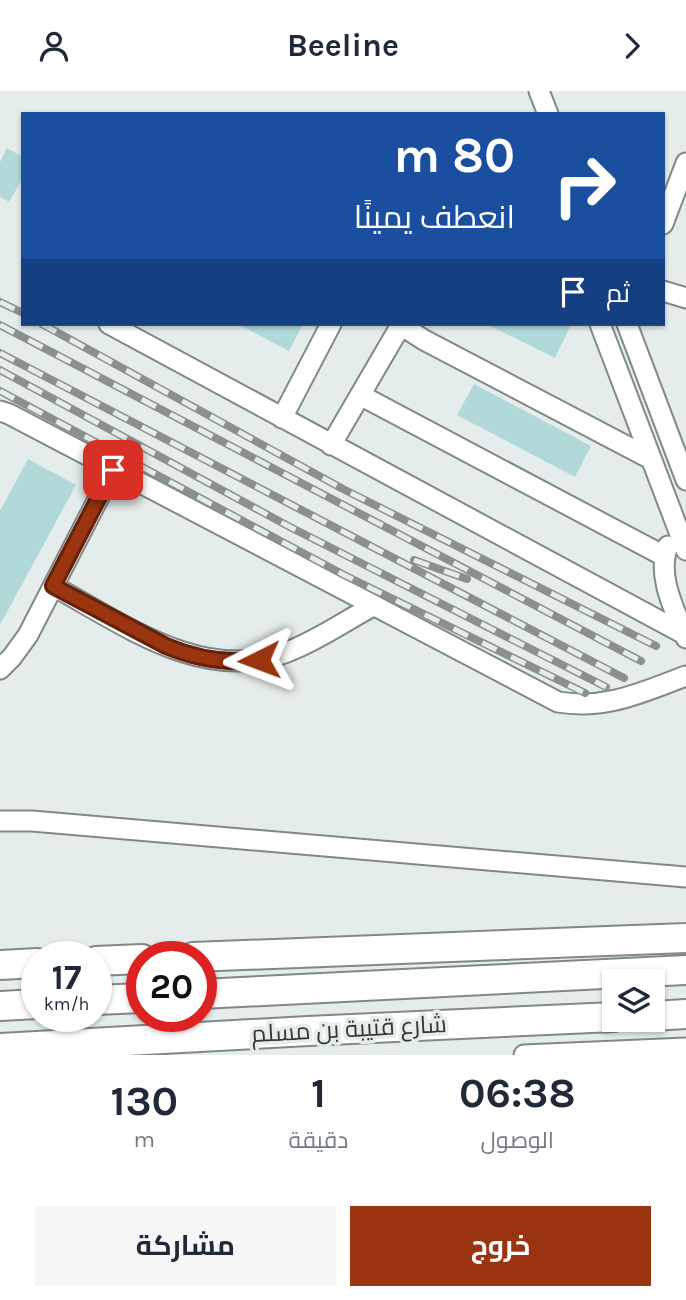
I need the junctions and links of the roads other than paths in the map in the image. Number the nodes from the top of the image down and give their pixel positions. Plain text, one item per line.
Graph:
1 (539, 91) edge
2 (547, 112) edge
3 (686, 163) edge
4 (665, 219) edge
5 (665, 292) edge
6 (686, 298) edge
7 (113, 326) edge
8 (330, 326) edge
9 (399, 326) edge
10 (402, 326) edge
11 (601, 326) edge
12 (633, 329) edge
13 (360, 395) junction
14 (0, 411) edge
15 (282, 418) junction
16 (331, 445) junction
17 (651, 459) junction
18 (113, 470) junction
19 (686, 480) edge
20 (683, 541) edge
21 (664, 556) junction
22 (53, 586) junction
23 (373, 606) junction
24 (685, 636) edge
25 (0, 669) edge
26 (686, 676) edge
27 (0, 821) edge
28 (686, 877) edge
29 (686, 938) edge
30 (217, 956) edge
31 (21, 964) edge
32 (0, 965) edge
33 (686, 970) edge
34 (217, 993) edge
35 (21, 1005) edge
36 (0, 1006) edge
37 (686, 1014) edge
38 (665, 1015) edge
39 (602, 1018) edge
40 (0, 1048) edge
41 (686, 1048) edge
42 (552, 1054) edge
43 (524, 1055) edge

1 - 2 street
3 - 4 street
5 - 6 street
7 - 15 street
8 - 15 street
9 - 13 street
10 - 17 street
11 - 17 street
12 - 19 street
13 - 16 street
13 - 21 street
14 - 18 street
15 - 16 street
16 - 24 street
17 - 20 street
18 - 22 street
18 - 23 street
20 - 21 street
21 - 24 street
22 - 23 street
22 - 25 street
23 - 26 street
27 - 28 street
29 - 30 highway
31 - 32 highway
33 - 34 highway, شارع قتيبة بن مسلم
35 - 36 highway
37 - 38 highway
39 - 40 highway, شارع قتيبة بن مسلم
41 - 42 street
42 - 43 street

